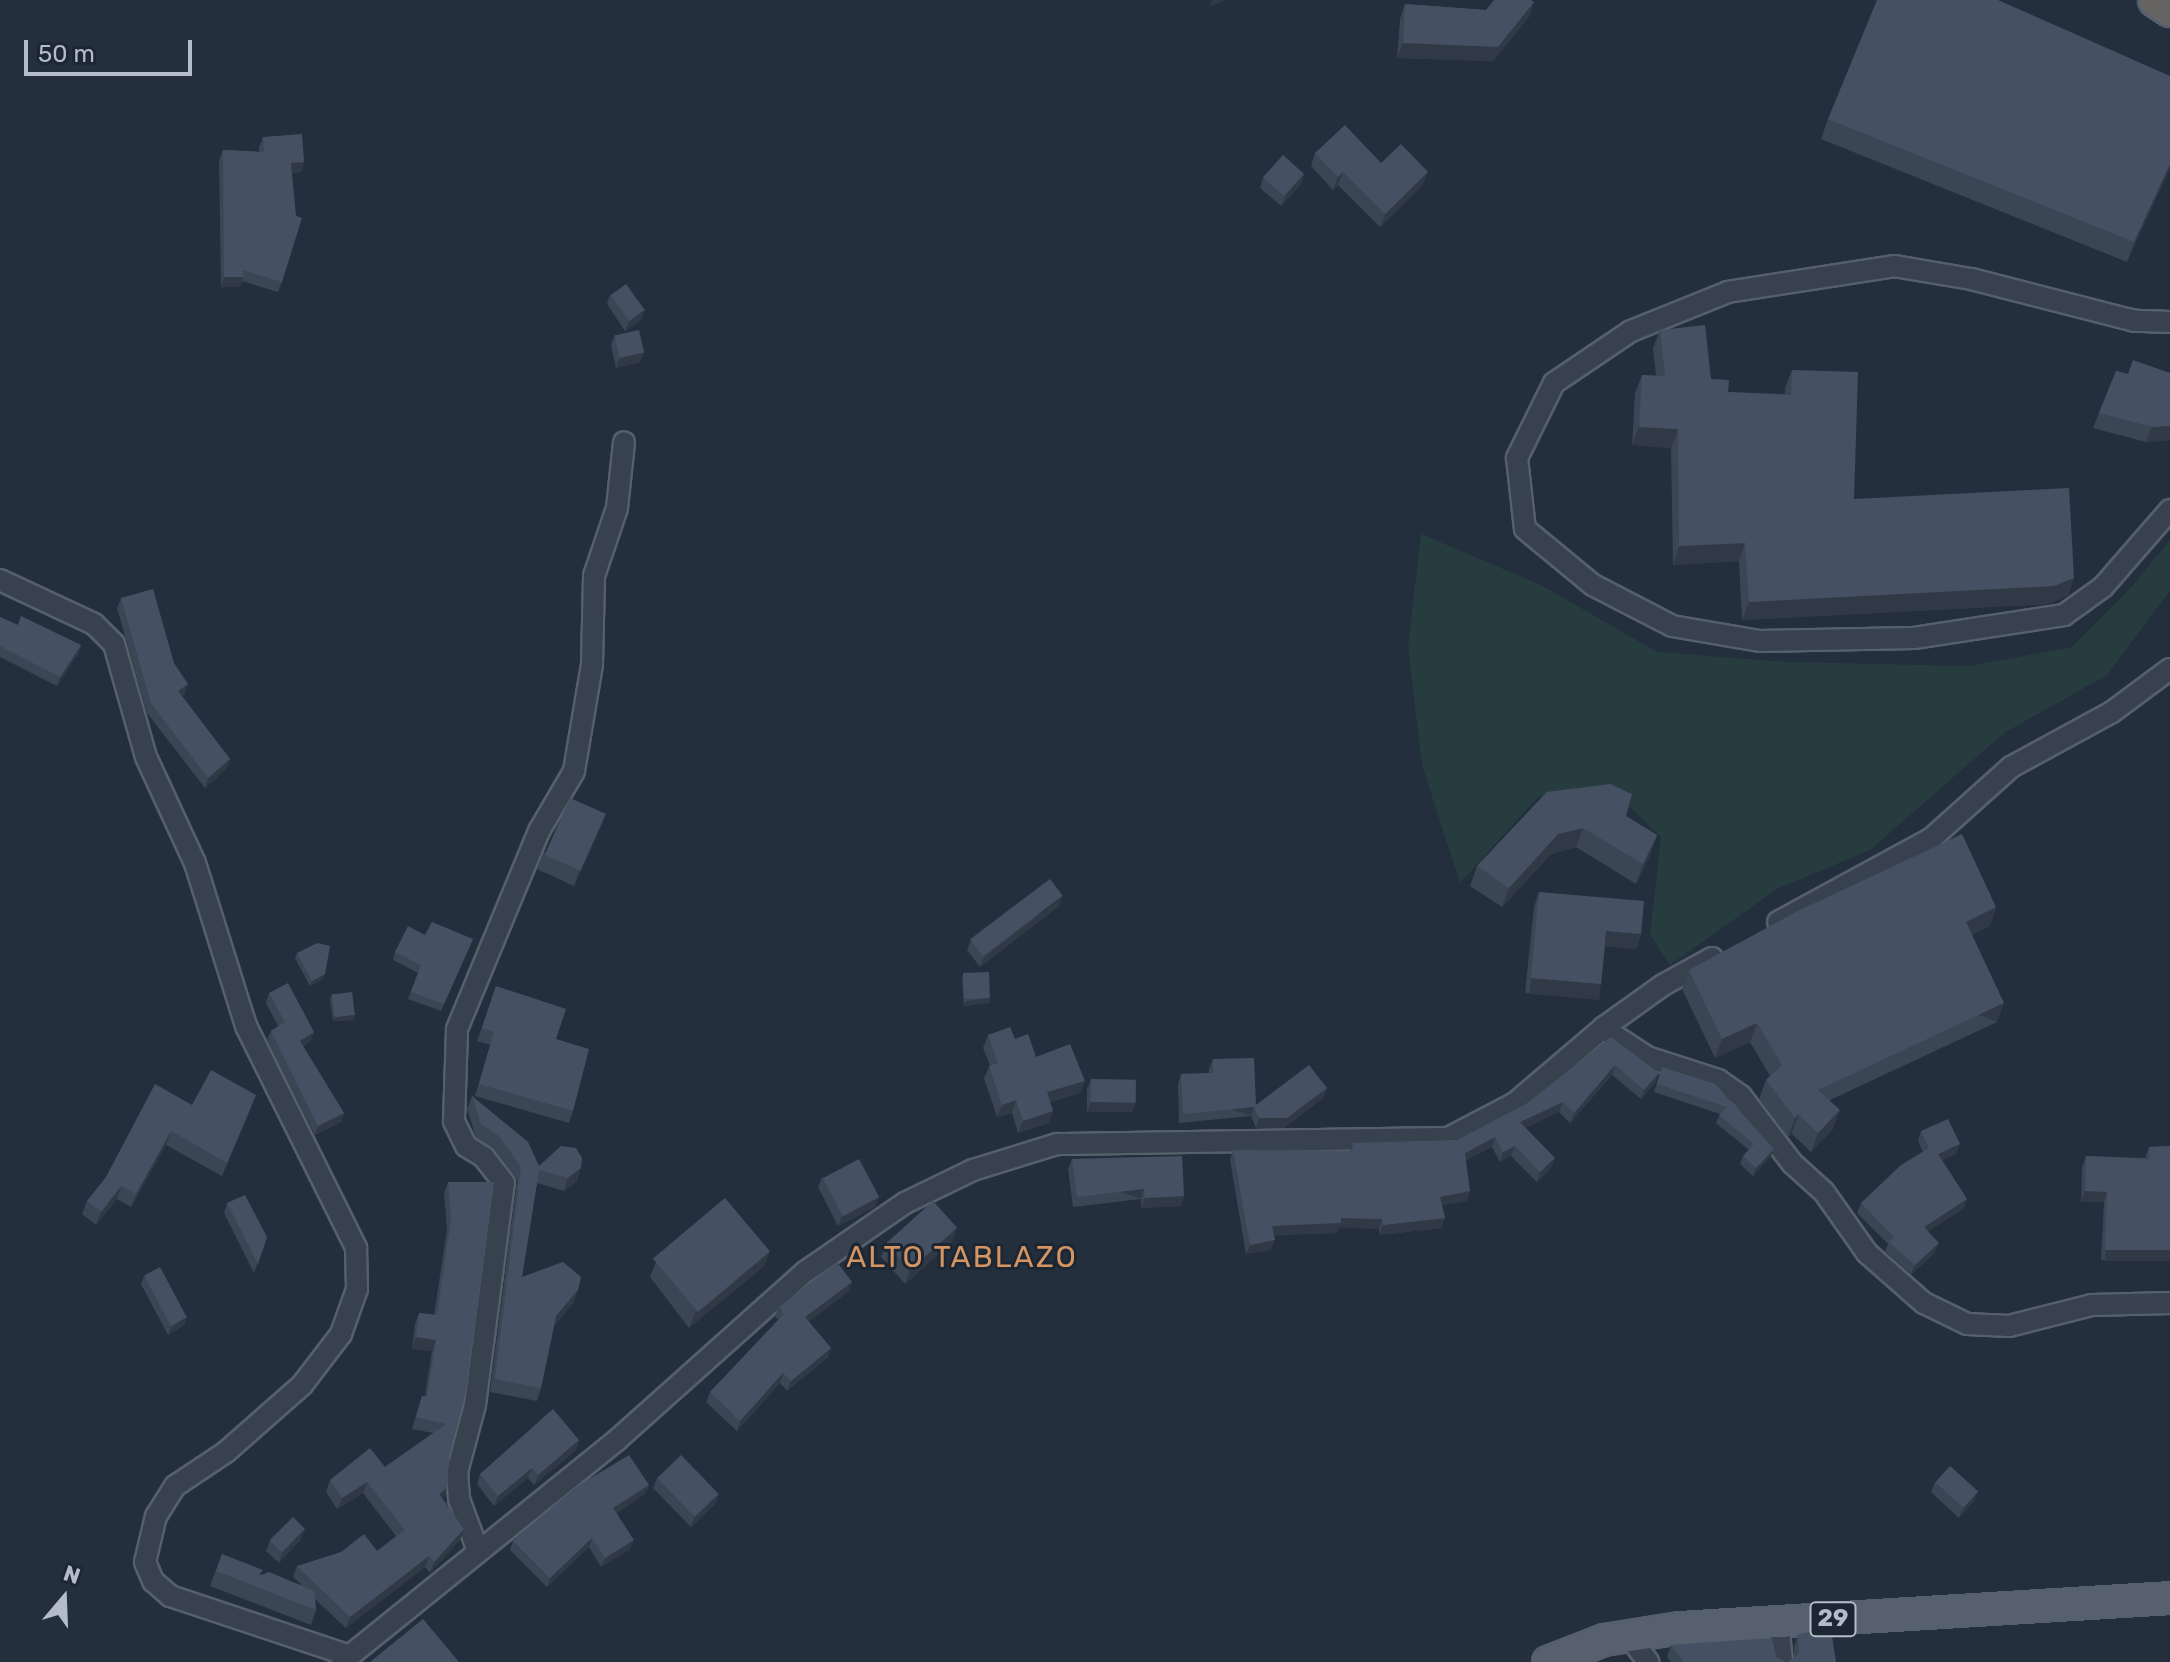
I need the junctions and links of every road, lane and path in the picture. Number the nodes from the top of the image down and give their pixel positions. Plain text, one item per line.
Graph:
1 (2155, 0) edge
2 (2170, 10) edge
3 (2170, 322) edge
4 (624, 442) dead end
5 (2170, 510) edge
6 (0, 580) edge
7 (2170, 669) edge
8 (1757, 933) edge
9 (1730, 948) edge
10 (1603, 1028) junction
11 (2170, 1303) edge
12 (478, 1551) junction
13 (2170, 1598) edge
14 (1778, 1622) junction
15 (1628, 1635) junction
16 (346, 1659) edge
17 (1548, 1662) edge
18 (1648, 1662) edge
19 (1782, 1662) edge

1 - 2 highway
3 - 5 street
4 - 12 street
6 - 16 street
7 - 8 street
9 - 10 street
10 - 11 street
10 - 12 street
12 - 16 street
13 - 14 main road, 29
14 - 15 main road, 29
14 - 19 street
15 - 17 main road, 29
15 - 18 street

